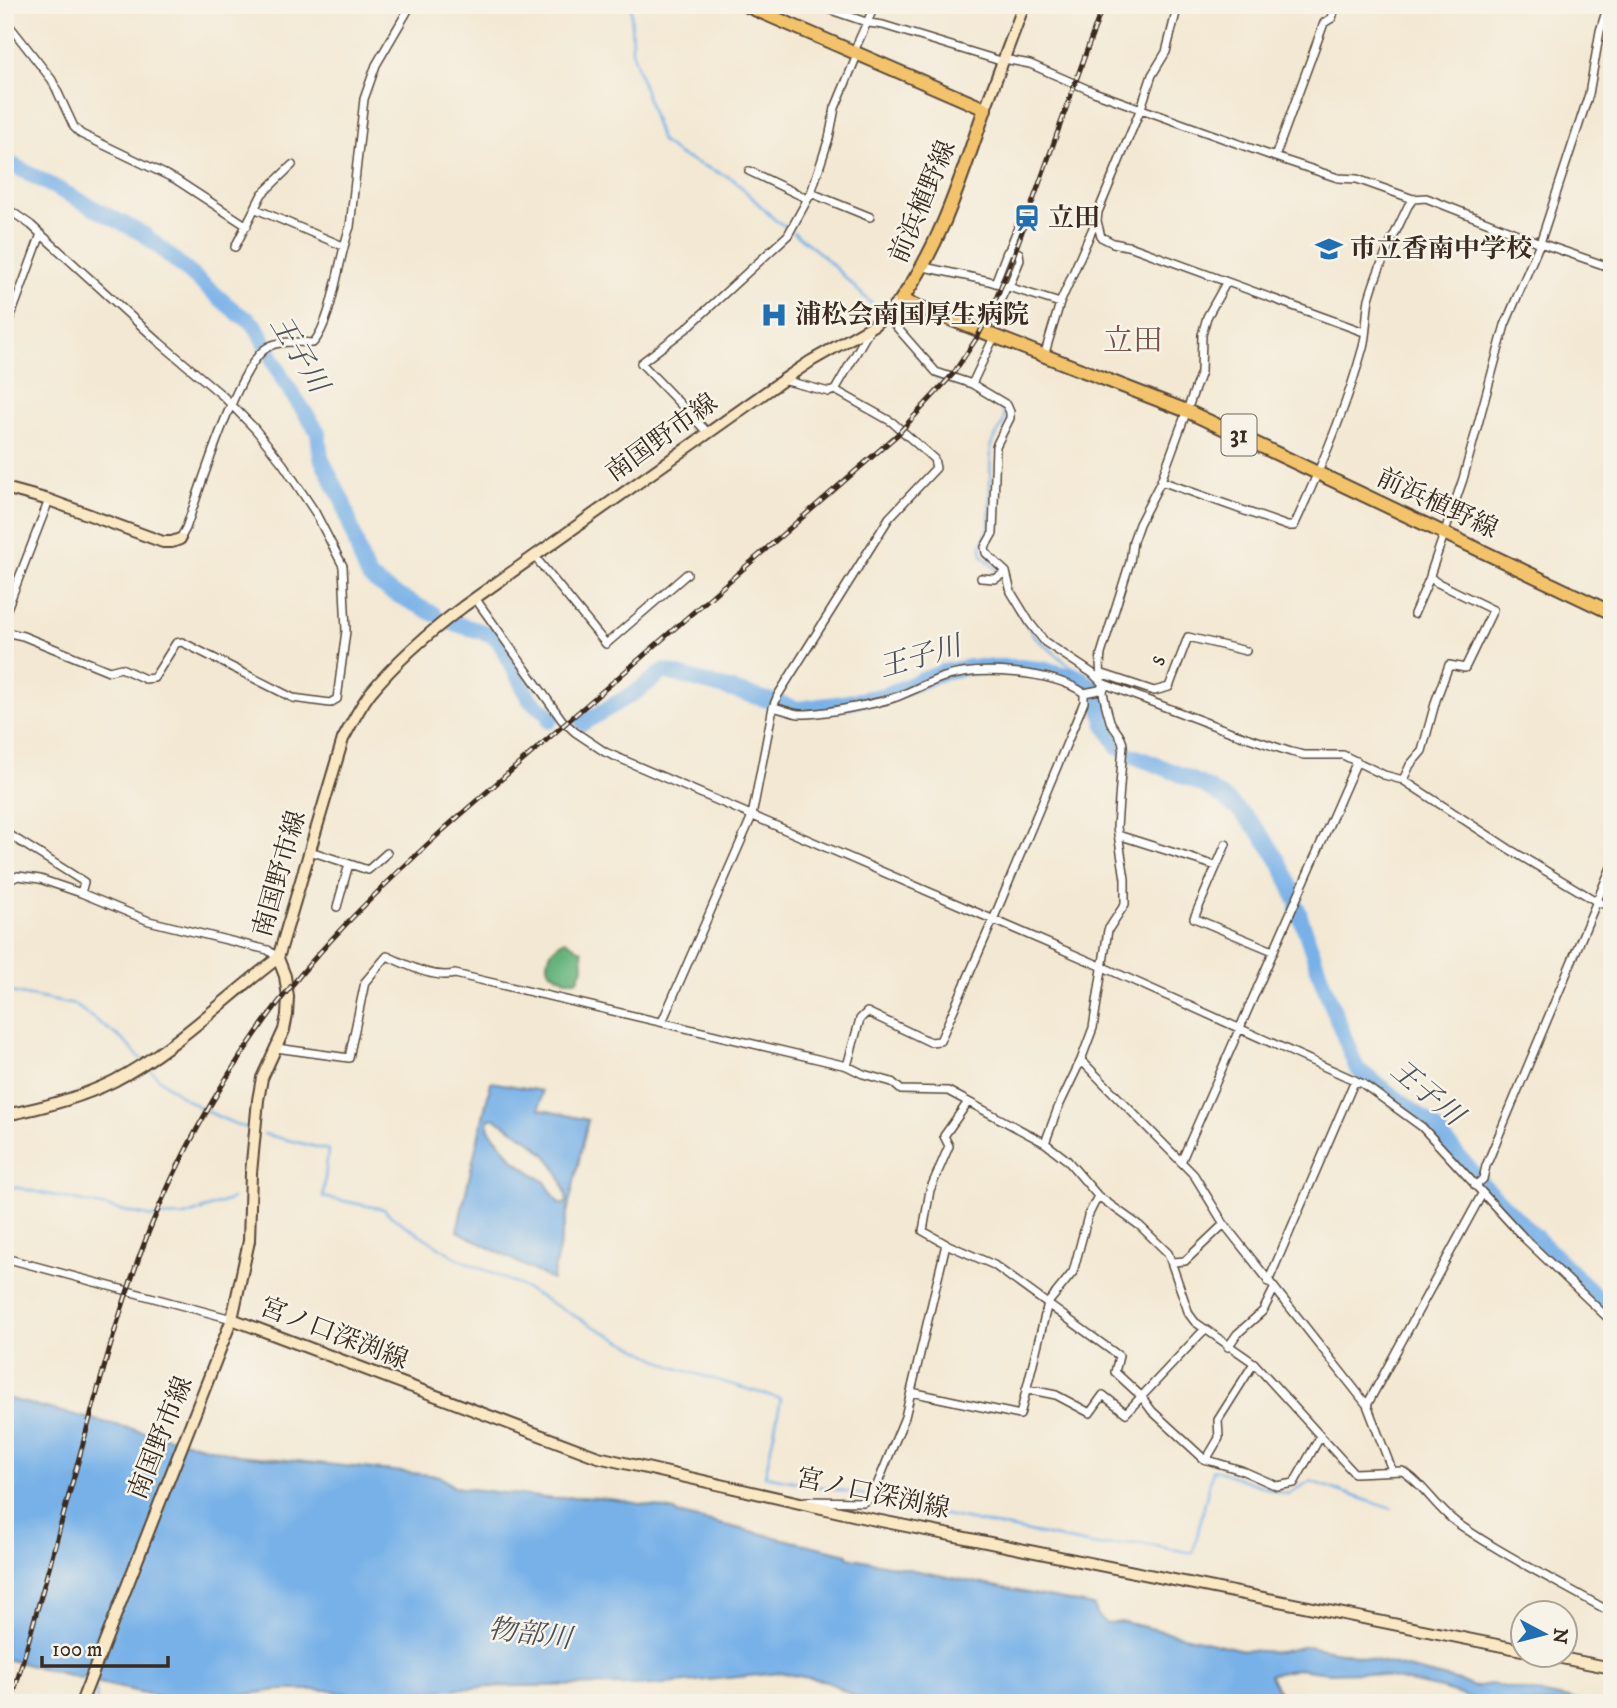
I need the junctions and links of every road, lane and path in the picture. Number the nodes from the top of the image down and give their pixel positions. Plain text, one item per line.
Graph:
1 (411, 5) edge
2 (745, 5) edge
3 (816, 5) edge
4 (875, 5) edge
5 (1024, 5) edge
6 (1178, 5) edge
7 (1336, 5) edge
8 (1608, 5) edge
9 (5, 20) edge
10 (869, 23) junction
11 (856, 52) junction
12 (1004, 60) junction
13 (1141, 108) junction
14 (985, 109) junction
15 (1275, 157) junction
16 (292, 165) dead end
17 (749, 171) dead end
18 (809, 196) junction
19 (1413, 199) junction
20 (5, 207) edge
21 (256, 209) junction
22 (870, 217) dead end
23 (1022, 218) dead end
24 (1097, 221) junction
25 (247, 226) junction
26 (41, 234) junction
27 (1540, 243) junction
28 (343, 246) junction
29 (235, 247) dead end
30 (1009, 250) junction
31 (924, 267) junction
32 (1612, 268) edge
33 (995, 283) junction
34 (1226, 283) junction
35 (1008, 287) junction
36 (901, 300) junction
37 (1060, 303) junction
38 (886, 314) junction
39 (870, 328) junction
40 (5, 332) edge
41 (1364, 332) junction
42 (990, 335) junction
43 (1044, 356) junction
44 (783, 380) junction
45 (972, 384) junction
46 (835, 390) junction
47 (231, 406) junction
48 (1187, 411) junction
49 (708, 433) junction
50 (1319, 473) junction
51 (1161, 481) junction
52 (5, 488) edge
53 (49, 500) junction
54 (1445, 533) junction
55 (180, 539) joint
56 (535, 557) junction
57 (1006, 572) junction
58 (687, 574) dead end
59 (981, 578) dead end
60 (1430, 578) junction
61 (475, 598) junction
62 (1612, 613) edge
63 (5, 614) edge
64 (1414, 614) dead end
65 (5, 632) edge
66 (1246, 651) dead end
67 (1100, 673) junction
68 (1103, 686) junction
69 (1084, 693) junction
70 (773, 707) junction
71 (1357, 761) junction
72 (1404, 780) junction
73 (752, 816) junction
74 (5, 832) edge
75 (1118, 835) junction
76 (1226, 844) dead end
77 (310, 851) junction
78 (387, 853) dead end
79 (349, 864) junction
80 (1612, 864) edge
81 (1216, 866) junction
82 (5, 882) edge
83 (81, 893) junction
84 (1596, 901) junction
85 (337, 907) dead end
86 (1612, 908) edge
87 (993, 920) junction
88 (1273, 951) junction
89 (278, 958) junction
90 (1103, 967) junction
91 (662, 1022) junction
92 (1241, 1029) junction
93 (276, 1048) junction
94 (1082, 1060) junction
95 (847, 1066) junction
96 (1355, 1080) junction
97 (968, 1102) junction
98 (5, 1115) edge
99 (1045, 1143) junction
100 (1181, 1162) junction
101 (1479, 1183) junction
102 (1482, 1194) junction
103 (1098, 1196) junction
104 (1224, 1224) junction
105 (946, 1244) junction
106 (5, 1258) edge
107 (1173, 1262) junction
108 (1268, 1282) junction
109 (1274, 1289) junction
110 (1048, 1303) junction
111 (1612, 1322) edge
112 (230, 1324) junction
113 (1205, 1329) junction
114 (1228, 1347) junction
115 (1254, 1363) junction
116 (1026, 1390) junction
117 (911, 1392) junction
118 (1141, 1396) junction
119 (1367, 1405) junction
120 (1320, 1437) junction
121 (1206, 1460) junction
122 (1392, 1470) junction
123 (795, 1501) junction
124 (1612, 1614) edge
125 (1508, 1647) edge
126 (1578, 1661) edge
127 (1612, 1668) edge
128 (81, 1703) edge

1 - 28 street
2 - 11 main road
3 - 10 street
4 - 10 street
5 - 12 main road
6 - 13 street
7 - 15 street
8 - 27 street
9 - 25 street
10 - 11 street
10 - 12 street
11 - 14 main road
11 - 18 street
12 - 13 street
12 - 14 main road
13 - 15 street
13 - 24 street
14 - 31 main road, 前浜植野線
15 - 19 street
16 - 21 street
17 - 18 street
18 - 22 street
18 - 49 street
19 - 27 street
19 - 41 street
20 - 26 street
21 - 25 street
21 - 28 street
23 - 30 street
24 - 34 street
24 - 37 street
25 - 29 street
26 - 40 street
26 - 47 street
27 - 32 street
27 - 54 street
28 - 47 street
30 - 33 street
30 - 35 street
31 - 33 street
31 - 36 main road, 前浜植野線
33 - 35 street
34 - 41 street
34 - 48 street
35 - 37 street
35 - 42 street
36 - 38 main road, 南国野市線
36 - 42 main road, 前浜植野線 / 31
37 - 43 street
38 - 39 main road, 南国野市線
38 - 45 street
39 - 44 main road, 南国野市線
39 - 46 street
41 - 50 street
42 - 43 main road, 前浜植野線 / 31
42 - 45 street
43 - 48 main road, 前浜植野線 / 31
44 - 46 street
44 - 49 main road, 南国野市線
45 - 57 street
46 - 70 street
47 - 55 street
47 - 65 street
48 - 50 main road, 前浜植野線 / 31
48 - 51 street
49 - 56 main road, 南国野市線
50 - 51 street
50 - 54 main road, 前浜植野線 / 31
51 - 67 street
52 - 53 main road
53 - 55 main road
53 - 63 street
54 - 60 street
54 - 62 main road, 前浜植野線 / 31
56 - 58 street
56 - 61 main road, 南国野市線
57 - 59 street
57 - 68 street
60 - 64 street
60 - 72 street
61 - 73 street
61 - 77 main road, 南国野市線
66 - 67 street, s
67 - 68 street
68 - 69 street
68 - 71 street
68 - 75 street
69 - 70 street
69 - 87 street
70 - 73 street
71 - 72 street
71 - 88 street
72 - 84 street
73 - 87 street
73 - 91 street
74 - 83 street
75 - 81 street
75 - 90 street
76 - 81 street
77 - 79 street
77 - 89 main road, 南国野市線
78 - 79 street
79 - 85 street
80 - 84 street
81 - 88 street
82 - 83 street
83 - 89 street
84 - 86 street
84 - 101 street
87 - 90 street
87 - 95 street
88 - 92 street
89 - 93 main road, 南国野市線
89 - 98 main road
90 - 92 street
90 - 94 street
91 - 93 street
91 - 95 street
92 - 96 street
92 - 100 street
93 - 112 main road, 南国野市線
94 - 99 street
94 - 100 street
95 - 97 street
96 - 101 street
96 - 108 street
97 - 99 street
97 - 105 street
99 - 103 street
100 - 104 street
101 - 102 street
102 - 111 street
102 - 119 street
103 - 107 street
103 - 110 street
104 - 107 street
104 - 108 street
105 - 110 street
105 - 117 street
106 - 112 street
107 - 113 street
108 - 109 street
109 - 114 street
109 - 119 street
110 - 116 street
110 - 118 street
112 - 123 main road, 宮ノ口深渕線
112 - 128 main road, 南国野市線
113 - 114 street
113 - 118 street
114 - 115 street
115 - 120 street
115 - 121 street
116 - 117 street
116 - 118 street
117 - 123 street
118 - 121 street
119 - 122 street
120 - 121 street
120 - 122 street
122 - 124 street
123 - 125 main road, 宮ノ口深渕線
126 - 127 main road

